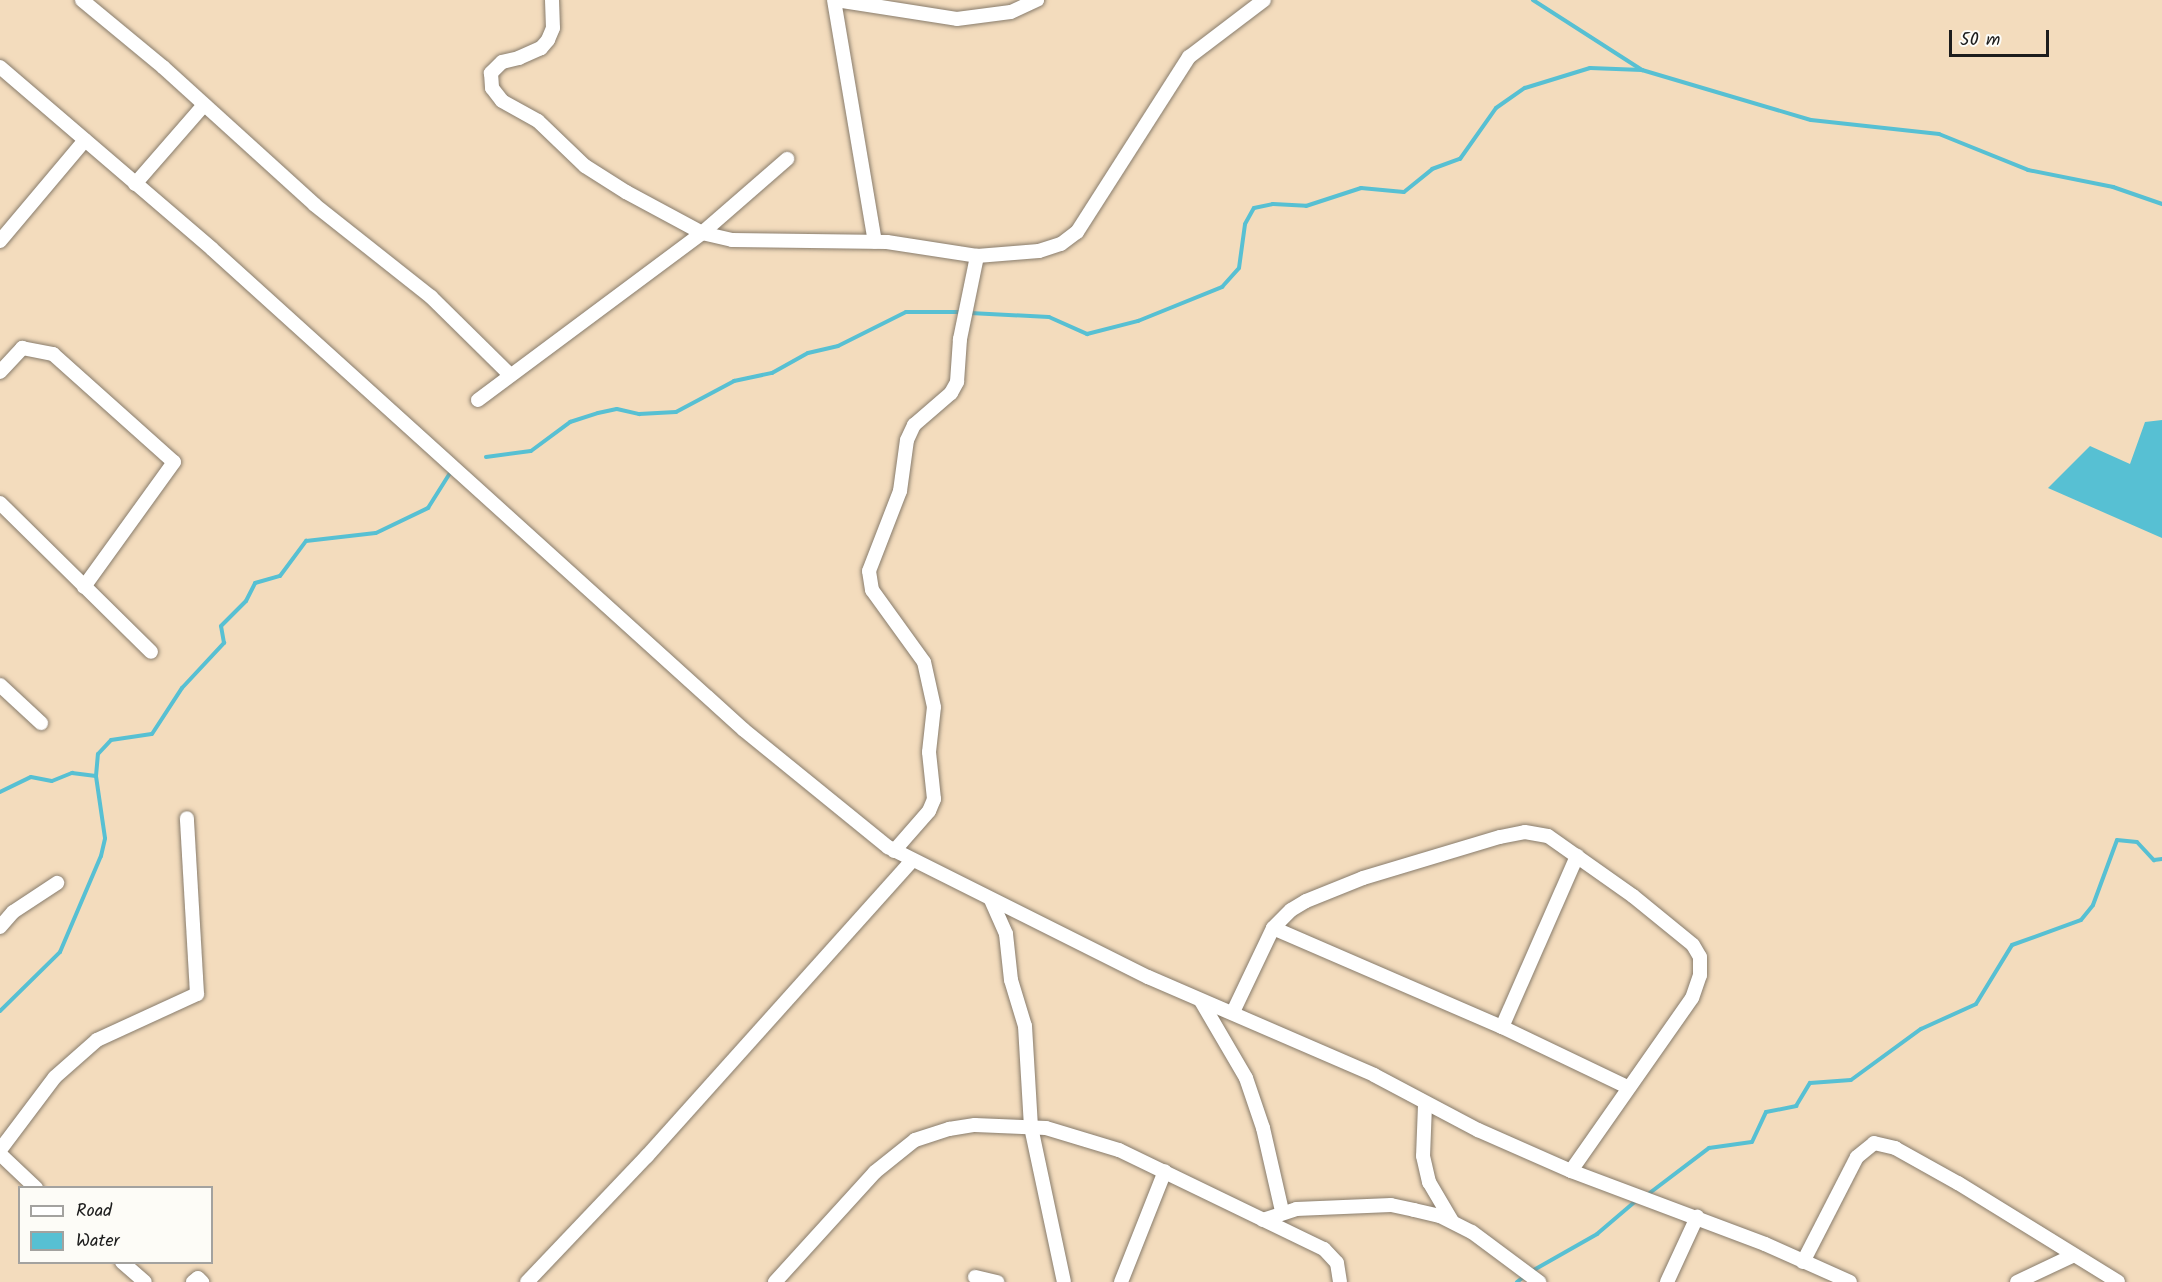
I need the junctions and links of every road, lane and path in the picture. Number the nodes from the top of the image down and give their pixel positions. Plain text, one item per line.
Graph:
1 (82, 0) edge
2 (552, 0) edge
3 (835, 0) edge
4 (1037, 0) edge
5 (1264, 0) edge
6 (0, 67) edge
7 (204, 105) junction
8 (85, 140) junction
9 (787, 159) dead end
10 (135, 183) junction
11 (702, 233) junction
12 (0, 241) edge
13 (875, 242) junction
14 (977, 256) junction
15 (0, 372) edge
16 (510, 375) junction
17 (478, 400) dead end
18 (0, 503) edge
19 (84, 587) junction
20 (151, 652) dead end
21 (0, 685) edge
22 (41, 723) dead end
23 (188, 818) dead end
24 (894, 851) junction
25 (1577, 856) junction
26 (912, 861) junction
27 (57, 883) dead end
28 (991, 900) junction
29 (0, 927) edge
30 (1274, 928) junction
31 (1202, 1000) junction
32 (1233, 1012) junction
33 (1502, 1027) junction
34 (1627, 1088) junction
35 (1425, 1105) junction
36 (1031, 1127) junction
37 (0, 1152) edge
38 (1165, 1171) junction
39 (1571, 1171) junction
40 (34, 1186) edge
41 (1282, 1211) junction
42 (1697, 1217) junction
43 (1263, 1220) junction
44 (1452, 1221) junction
45 (2074, 1255) junction
46 (1803, 1262) junction
47 (123, 1264) edge
48 (975, 1277) dead end
49 (145, 1282) edge
50 (193, 1282) edge
51 (202, 1282) edge
52 (526, 1282) edge
53 (775, 1282) edge
54 (997, 1282) edge
55 (1064, 1282) edge
56 (1121, 1282) edge
57 (1340, 1282) edge
58 (1539, 1282) edge
59 (1667, 1282) edge
60 (1850, 1282) edge
61 (2017, 1282) edge
62 (2118, 1282) edge

1 - 7 street
2 - 11 street
3 - 4 street
3 - 13 street
5 - 14 street
6 - 8 street
7 - 10 street
7 - 16 street
8 - 10 street
8 - 12 street
9 - 11 street
10 - 24 street
11 - 13 street
11 - 16 street
13 - 14 street
14 - 24 street
15 - 19 street
16 - 17 street
18 - 19 street
19 - 20 street
21 - 22 street
23 - 37 street
24 - 26 street
25 - 30 street
25 - 33 street
25 - 34 street
26 - 28 street
26 - 52 street
27 - 29 street
28 - 31 street
28 - 36 street
30 - 32 street
30 - 33 street
31 - 32 street
31 - 41 street
32 - 35 street
33 - 34 street
34 - 39 street
35 - 39 street
35 - 44 street
36 - 38 street
36 - 53 street
36 - 55 street
37 - 40 street
38 - 43 street
38 - 56 street
39 - 42 street
41 - 43 street
41 - 44 street
42 - 46 street
42 - 59 street
43 - 57 street
44 - 58 street
45 - 46 street
45 - 61 street
45 - 62 street
46 - 60 street
47 - 49 street
48 - 54 street
50 - 51 street

